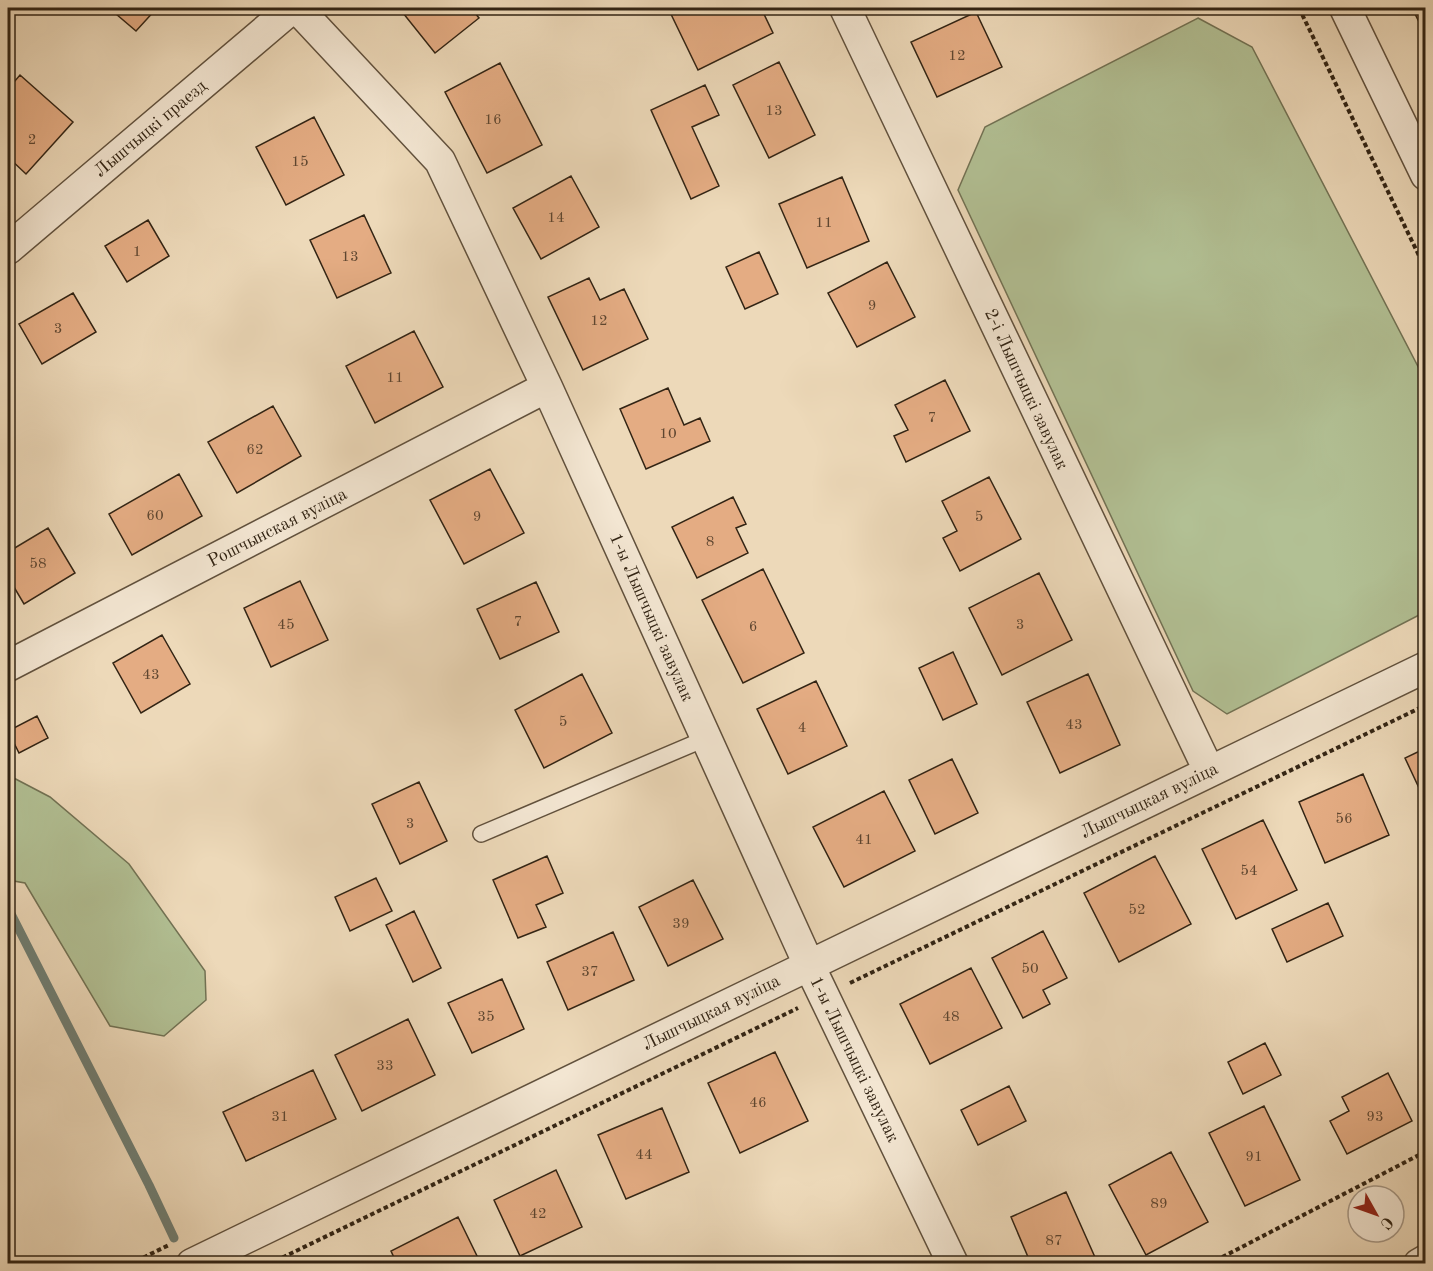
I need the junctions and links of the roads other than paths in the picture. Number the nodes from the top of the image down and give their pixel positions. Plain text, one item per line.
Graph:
1 (292, 8) edge
2 (297, 8) edge
3 (845, 8) edge
4 (1344, 8) edge
5 (1425, 175) edge
6 (8, 249) edge
7 (547, 387) junction
8 (8, 666) edge
9 (1425, 667) edge
10 (706, 738) junction
11 (1209, 771) junction
12 (481, 834) dead end
13 (809, 965) junction
14 (1425, 1260) edge
15 (192, 1263) edge
16 (953, 1263) edge
17 (1419, 1263) edge

1 - 6 street, Лышчыцкі праезд
2 - 7 street, 1-ы Лышчыцкі завулак
3 - 11 street, 2-і Лышчыцкі завулак
4 - 5 street
7 - 8 street, Рошчынская вуліца
7 - 10 street, 1-ы Лышчыцкі завулак
9 - 11 street, Лышчыцкая вуліца
10 - 12 lane
10 - 13 street, 1-ы Лышчыцкі завулак
11 - 13 street, Лышчыцкая вуліца
13 - 15 street, Лышчыцкая вуліца
13 - 16 street, 1-ы Лышчыцкі завулак
14 - 17 street

